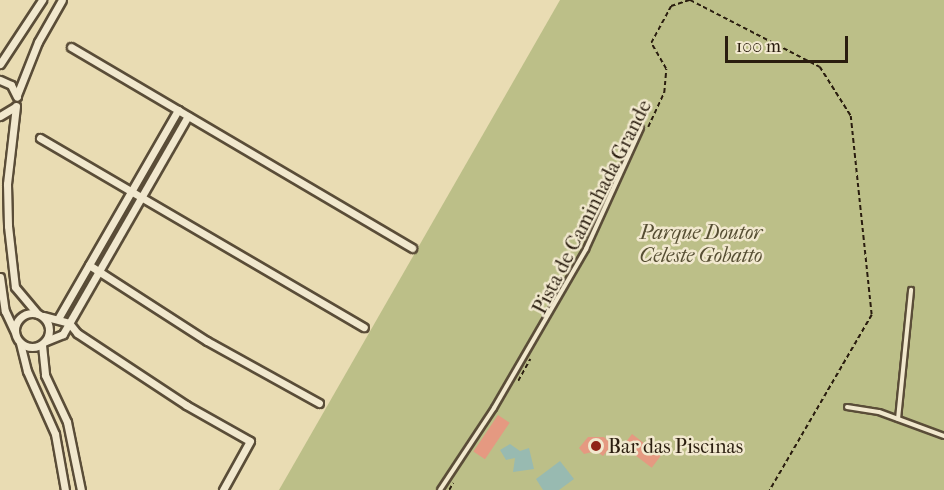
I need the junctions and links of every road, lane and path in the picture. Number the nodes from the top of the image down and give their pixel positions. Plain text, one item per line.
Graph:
1 (42, 0) edge
2 (62, 0) edge
3 (71, 47) dead end
4 (0, 64) edge
5 (0, 80) edge
6 (17, 94) junction
7 (16, 106) junction
8 (178, 110) junction
9 (0, 116) edge
10 (188, 116) junction
11 (644, 129) joint
12 (40, 138) dead end
13 (131, 191) junction
14 (141, 197) junction
15 (412, 248) dead end
16 (89, 265) junction
17 (98, 271) junction
18 (0, 277) edge
19 (911, 290) dead end
20 (40, 315) junction
21 (59, 318) junction
22 (69, 323) junction
23 (364, 327) dead end
24 (15, 333) junction
25 (20, 343) junction
26 (44, 343) junction
27 (533, 354) dead end
28 (516, 384) dead end
29 (319, 404) dead end
30 (847, 407) dead end
31 (898, 419) junction
32 (944, 436) edge
33 (454, 480) dead end
34 (65, 490) edge
35 (81, 490) edge
36 (223, 490) edge
37 (440, 490) edge
38 (449, 490) edge
39 (770, 490) edge

1 - 4 street
2 - 6 street
3 - 8 street
5 - 6 street
6 - 7 street
7 - 9 street
7 - 20 street
8 - 10 street
8 - 13 street
10 - 14 street
10 - 15 street
11 - 37 lane
11 - 39 path, Pista de Caminhada Grande
12 - 13 street
13 - 14 street
13 - 16 street
14 - 17 street
14 - 23 street
16 - 17 street
16 - 21 street
17 - 22 street
17 - 29 street
18 - 24 street
19 - 31 lane
20 - 21 street
20 - 24 street
20 - 26 street
21 - 22 street
22 - 26 street
22 - 36 street
24 - 25 street
25 - 26 street
25 - 34 street
26 - 35 street
27 - 28 path
30 - 31 lane
31 - 32 lane
33 - 38 path

